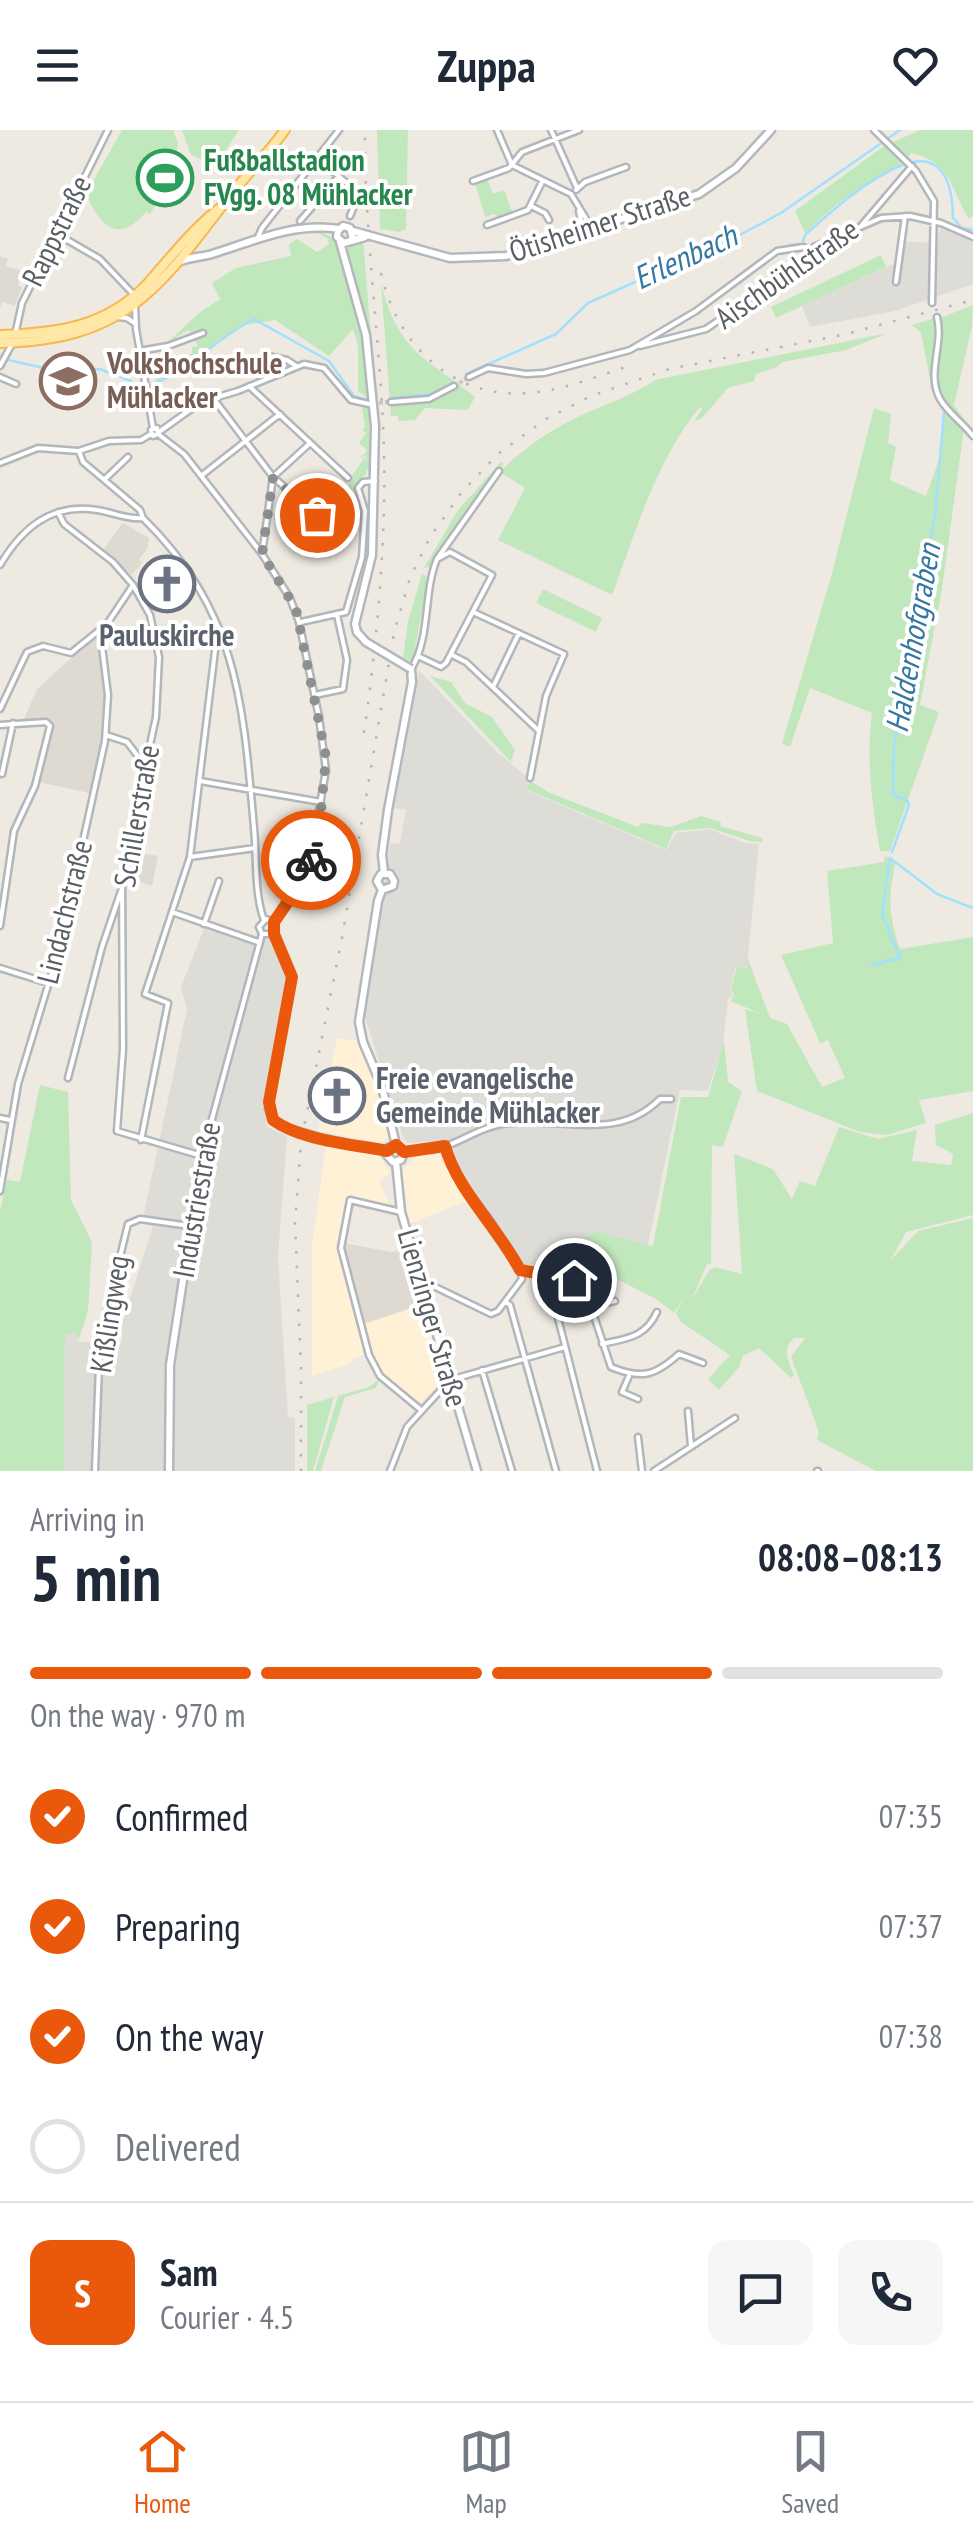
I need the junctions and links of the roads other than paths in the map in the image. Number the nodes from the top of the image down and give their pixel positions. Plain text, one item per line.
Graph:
1 (108, 130) edge
2 (284, 130) edge
3 (339, 130) edge
4 (497, 130) edge
5 (551, 130) edge
6 (578, 130) edge
7 (771, 130) edge
8 (874, 130) edge
9 (555, 138) junction
10 (317, 158) junction
11 (512, 165) junction
12 (912, 166) junction
13 (626, 167) dead end
14 (339, 176) junction
15 (474, 181) dead end
16 (543, 181) junction
17 (577, 188) junction
18 (572, 195) junction
19 (531, 206) junction
20 (350, 216) dead end
21 (906, 216) junction
22 (549, 220) dead end
23 (300, 221) dead end
24 (936, 222) junction
25 (487, 225) dead end
26 (862, 226) junction
27 (587, 228) junction
28 (56, 234) junction
29 (345, 236) junction
30 (258, 238) junction
31 (973, 238) edge
32 (188, 243) junction
33 (810, 251) junction
34 (205, 256) junction
35 (172, 268) junction
36 (896, 282) dead end
37 (135, 300) junction
38 (932, 303) dead end
39 (18, 317) junction
40 (937, 317) dead end
41 (116, 318) junction
42 (136, 324) junction
43 (204, 333) dead end
44 (34, 334) junction
45 (0, 335) edge
46 (14, 339) junction
47 (0, 344) edge
48 (640, 346) junction
49 (139, 351) junction
50 (268, 356) dead end
51 (0, 366) edge
52 (296, 366) junction
53 (469, 376) tunnel mouth
54 (0, 377) edge
55 (16, 384) dead end
56 (250, 386) junction
57 (454, 386) tunnel mouth
58 (212, 398) junction
59 (391, 402) tunnel mouth
60 (368, 404) tunnel mouth
61 (280, 414) junction
62 (153, 431) junction
63 (973, 436) edge
64 (245, 441) junction
65 (310, 444) junction
66 (79, 451) junction
67 (128, 458) dead end
68 (0, 463) edge
69 (499, 471) dead end
70 (201, 476) junction
71 (273, 478) junction
72 (348, 478) dead end
73 (105, 479) junction
74 (376, 481) junction
75 (58, 512) junction
76 (143, 518) junction
77 (339, 534) dead end
78 (262, 554) junction
79 (437, 559) junction
80 (0, 565) edge
81 (133, 585) junction
82 (473, 612) junction
83 (337, 615) junction
84 (300, 622) junction
85 (218, 626) junction
86 (100, 630) junction
87 (519, 633) junction
88 (451, 654) junction
89 (418, 656) junction
90 (411, 669) junction
91 (493, 687) junction
92 (315, 694) junction
93 (0, 709) edge
94 (13, 723) junction
95 (0, 725) edge
96 (538, 730) junction
97 (106, 734) junction
98 (145, 768) junction
99 (2, 774) edge
100 (530, 778) dead end
101 (200, 781) junction
102 (250, 790) junction
103 (321, 802) junction
104 (256, 848) junction
105 (190, 857) junction
106 (384, 873) junction
107 (220, 881) dead end
108 (121, 890) junction
109 (382, 890) junction
110 (172, 912) junction
111 (264, 920) junction
112 (274, 922) junction
113 (204, 924) junction
114 (0, 926) edge
115 (262, 934) junction
116 (274, 934) junction
117 (259, 942) junction
118 (0, 968) edge
119 (48, 983) junction
120 (68, 1078) dead end
121 (671, 1098) dead end
122 (0, 1118) edge
123 (10, 1120) junction
124 (141, 1140) junction
125 (396, 1145) junction
126 (445, 1146) junction
127 (387, 1151) junction
128 (404, 1152) junction
129 (202, 1156) junction
130 (396, 1162) junction
131 (0, 1192) edge
132 (400, 1212) junction
133 (192, 1226) junction
134 (520, 1270) junction
135 (537, 1273) junction
136 (547, 1275) junction
137 (522, 1278) junction
138 (421, 1280) junction
139 (615, 1301) dead end
140 (506, 1302) junction
141 (592, 1306) junction
142 (656, 1312) dead end
143 (602, 1344) junction
144 (565, 1347) junction
145 (526, 1358) junction
146 (703, 1364) dead end
147 (482, 1370) junction
148 (630, 1375) junction
149 (450, 1380) junction
150 (638, 1399) dead end
151 (421, 1410) junction
152 (688, 1411) dead end
153 (735, 1418) dead end
154 (638, 1437) dead end
155 (692, 1446) junction
156 (95, 1471) edge
157 (169, 1471) edge
158 (390, 1471) edge
159 (477, 1471) edge
160 (512, 1471) edge
161 (556, 1471) edge
162 (596, 1471) edge
163 (642, 1471) edge
164 (654, 1471) edge

1 - 28 street, Rappstraße
2 - 32 main road
3 - 10 street
4 - 11 street
5 - 9 street
6 - 9 street
7 - 27 street, Ötisheimer Straße
8 - 12 street
9 - 11 street
9 - 17 street
10 - 14 street
10 - 30 street
11 - 15 street
11 - 16 street
12 - 24 street
12 - 26 street, Aischbühlstraße
13 - 17 street
14 - 20 street
14 - 23 street
16 - 18 street
16 - 19 street
17 - 18 street
18 - 27 street
19 - 22 street
19 - 25 street
21 - 24 street
21 - 26 street
21 - 36 street
24 - 31 street
24 - 38 street
26 - 33 street, Aischbühlstraße
27 - 29 street, Ötisheimer Straße
28 - 37 street
28 - 39 street, Rappstraße
29 - 30 street
29 - 74 street
30 - 34 street
32 - 34 street
32 - 35 main road
32 - 37 main road
33 - 48 street, Aischbühlstraße
33 - 48 street
34 - 35 street
35 - 37 main road
37 - 41 main road
37 - 42 street
37 - 44 main road
39 - 44 street
39 - 46 street, Rappstraße
40 - 63 street
41 - 42 street
41 - 46 main road
42 - 49 street
43 - 49 street
44 - 46 main road
45 - 46 main road
46 - 47 main road
46 - 51 street, Rappstraße
48 - 53 street
49 - 62 street
50 - 52 street
52 - 56 street
52 - 60 street
54 - 55 street
56 - 58 street
56 - 61 street
57 - 59 street
58 - 62 street
58 - 64 street
61 - 64 street
61 - 65 street
62 - 66 street
62 - 70 street
64 - 70 street
64 - 71 street
65 - 71 street
65 - 72 street
66 - 68 street
66 - 73 street, Industriestraße
67 - 73 street
69 - 79 street
70 - 78 street
71 - 77 street
71 - 78 street
73 - 76 street, Industriestraße
74 - 83 street
74 - 90 street, bridge
75 - 76 street
75 - 80 street
75 - 81 street, Schillerstraße
76 - 85 street, Industriestraße
78 - 84 street
79 - 82 street
79 - 89 street
81 - 86 street
81 - 98 street, Schillerstraße
82 - 87 street
82 - 88 street
83 - 84 street
83 - 92 street
84 - 92 street
85 - 101 street
85 - 102 street, Industriestraße
86 - 93 street
86 - 97 street, Lindachstraße
87 - 91 street
87 - 96 street
88 - 89 street
88 - 91 street
89 - 90 street
90 - 106 street
91 - 96 street
92 - 103 street
94 - 95 street
94 - 99 street
94 - 114 street
96 - 100 street
97 - 98 street
97 - 119 street, Lindachstraße
98 - 108 street, Schillerstraße
101 - 102 street
101 - 105 street
102 - 103 street
102 - 104 street, Industriestraße
103 - 112 street
104 - 105 street
104 - 111 street, Industriestraße
105 - 110 street
106 - 109 street
106 - 109 street
107 - 113 street
108 - 120 street
108 - 124 street, Schillerstraße
109 - 125 street
110 - 113 street
110 - 124 street
111 - 112 street
111 - 115 street, Industriestraße
112 - 116 street
113 - 117 street
115 - 116 street
115 - 117 street, Industriestraße
116 - 127 street, bridge
117 - 129 street, Industriestraße
118 - 119 street
119 - 123 street, Lindachstraße
121 - 126 street
122 - 123 street
123 - 131 street, Lindachstraße
124 - 129 street
125 - 127 street
125 - 128 street
126 - 128 street
126 - 134 street
127 - 130 street
128 - 130 street
129 - 133 street, Industriestraße
130 - 132 street, Lienzinger Straße
132 - 138 street, Lienzinger Straße
132 - 151 street
133 - 156 street, Kißlingweg
133 - 157 street, Industriestraße
134 - 135 street
134 - 137 street
135 - 136 street
135 - 137 street
136 - 141 street
136 - 144 street
137 - 140 street
138 - 140 street
138 - 149 street, Lienzinger Straße
139 - 141 street
140 - 145 street
141 - 143 street
142 - 143 street
143 - 148 street
144 - 145 street
144 - 162 street
145 - 147 street
145 - 161 street
146 - 148 street
147 - 149 street
147 - 160 street
148 - 150 street
149 - 151 street
149 - 159 street, Lienzinger Straße
151 - 158 street
152 - 155 street
153 - 155 street
154 - 163 street
155 - 164 street

